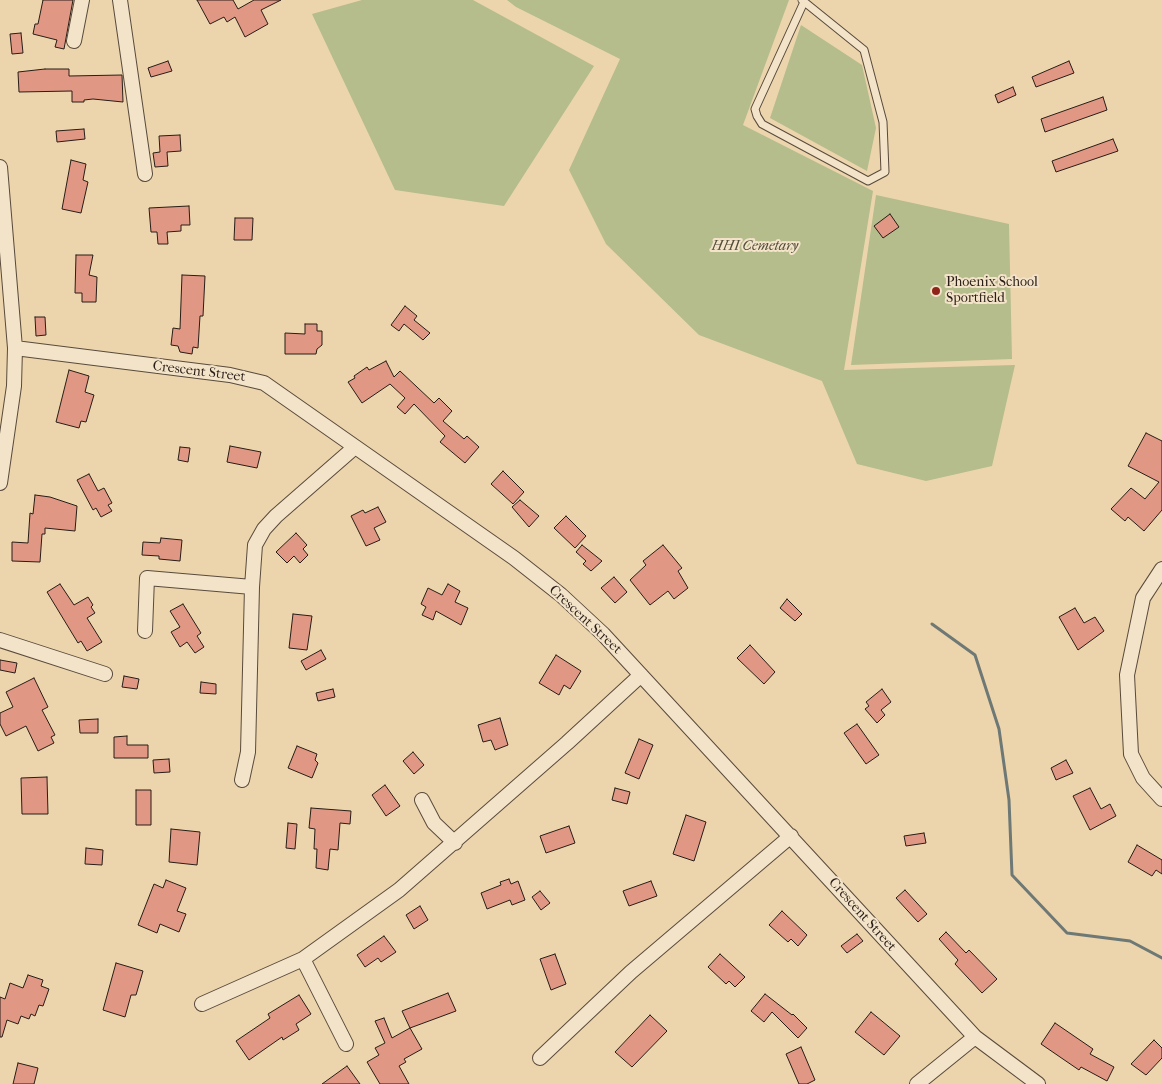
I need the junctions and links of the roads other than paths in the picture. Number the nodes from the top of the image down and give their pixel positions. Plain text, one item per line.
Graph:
1 (82, 0) edge
2 (120, 0) edge
3 (803, 1) edge
4 (74, 41) dead end
5 (0, 167) edge
6 (145, 174) dead end
7 (5, 287) edge
8 (15, 348) junction
9 (355, 447) junction
10 (0, 483) edge
11 (1162, 569) edge
12 (252, 587) junction
13 (145, 631) dead end
14 (0, 640) edge
15 (105, 674) dead end
16 (641, 675) junction
17 (242, 780) dead end
18 (1162, 799) edge
19 (422, 800) dead end
20 (790, 836) junction
21 (455, 842) junction
22 (303, 959) junction
23 (202, 1004) dead end
24 (975, 1037) junction
25 (346, 1044) dead end
26 (540, 1058) dead end
27 (917, 1084) edge
28 (1038, 1084) edge

1 - 4 street
2 - 6 street
3 - 3 lane
5 - 7 street
7 - 8 street
8 - 9 street, Crescent Street
8 - 10 street
9 - 12 street
9 - 16 street, Crescent Street
11 - 18 street
12 - 13 street
12 - 17 street
14 - 15 street
16 - 20 street, Crescent Street
16 - 21 street
19 - 21 street
20 - 24 street, Crescent Street
20 - 26 street
21 - 22 street
22 - 23 street
22 - 25 street
24 - 27 street
24 - 28 street, Crescent Street

